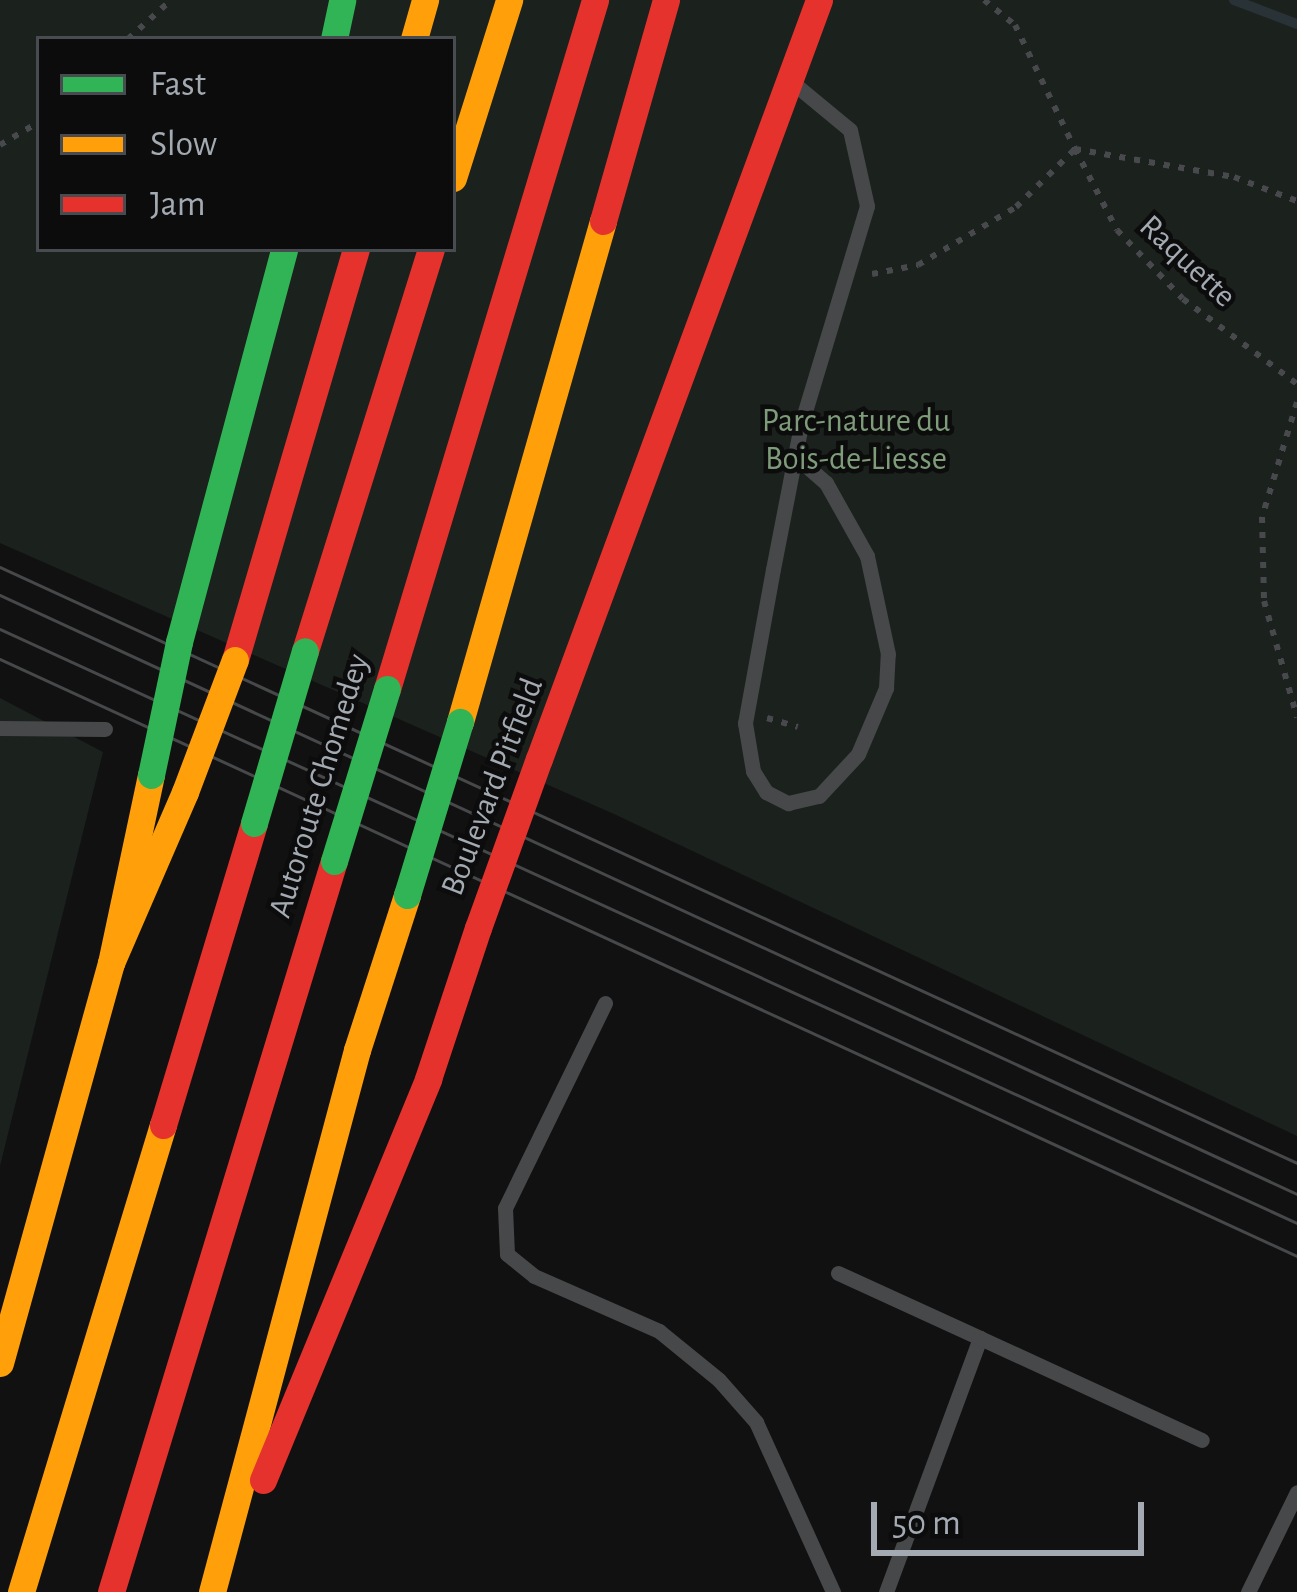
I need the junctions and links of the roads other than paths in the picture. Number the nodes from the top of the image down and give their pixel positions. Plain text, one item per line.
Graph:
1 (342, 0) edge
2 (425, 0) edge
3 (509, 0) edge
4 (595, 0) edge
5 (819, 0) edge
6 (666, 1) edge
7 (335, 36) edge
8 (415, 36) edge
9 (790, 80) junction
10 (456, 168) edge
11 (283, 252) edge
12 (355, 252) edge
13 (430, 252) edge
14 (795, 456) junction
15 (0, 728) edge
16 (105, 729) dead end
17 (111, 963) junction
18 (604, 1003) dead end
19 (838, 1273) dead end
20 (980, 1338) junction
21 (0, 1363) edge
22 (1202, 1440) dead end
23 (1297, 1492) edge
24 (21, 1592) edge
25 (111, 1592) edge
26 (214, 1592) edge
27 (833, 1592) edge
28 (886, 1592) edge
29 (1248, 1592) edge

1 - 7 main road
2 - 8 main road
3 - 10 main road
4 - 25 main road, Autoroute Chomedey, bridge
5 - 9 main road, Boulevard Pitfield
6 - 26 main road, bridge
9 - 14 lane
9 - 26 main road, Boulevard Pitfield, bridge
11 - 17 main road, bridge
12 - 17 main road, bridge
13 - 24 main road, Autoroute Chomedey, bridge
14 - 14 lane
15 - 16 lane
17 - 21 main road
18 - 27 lane
19 - 20 lane
20 - 22 lane
20 - 28 lane
23 - 29 lane

